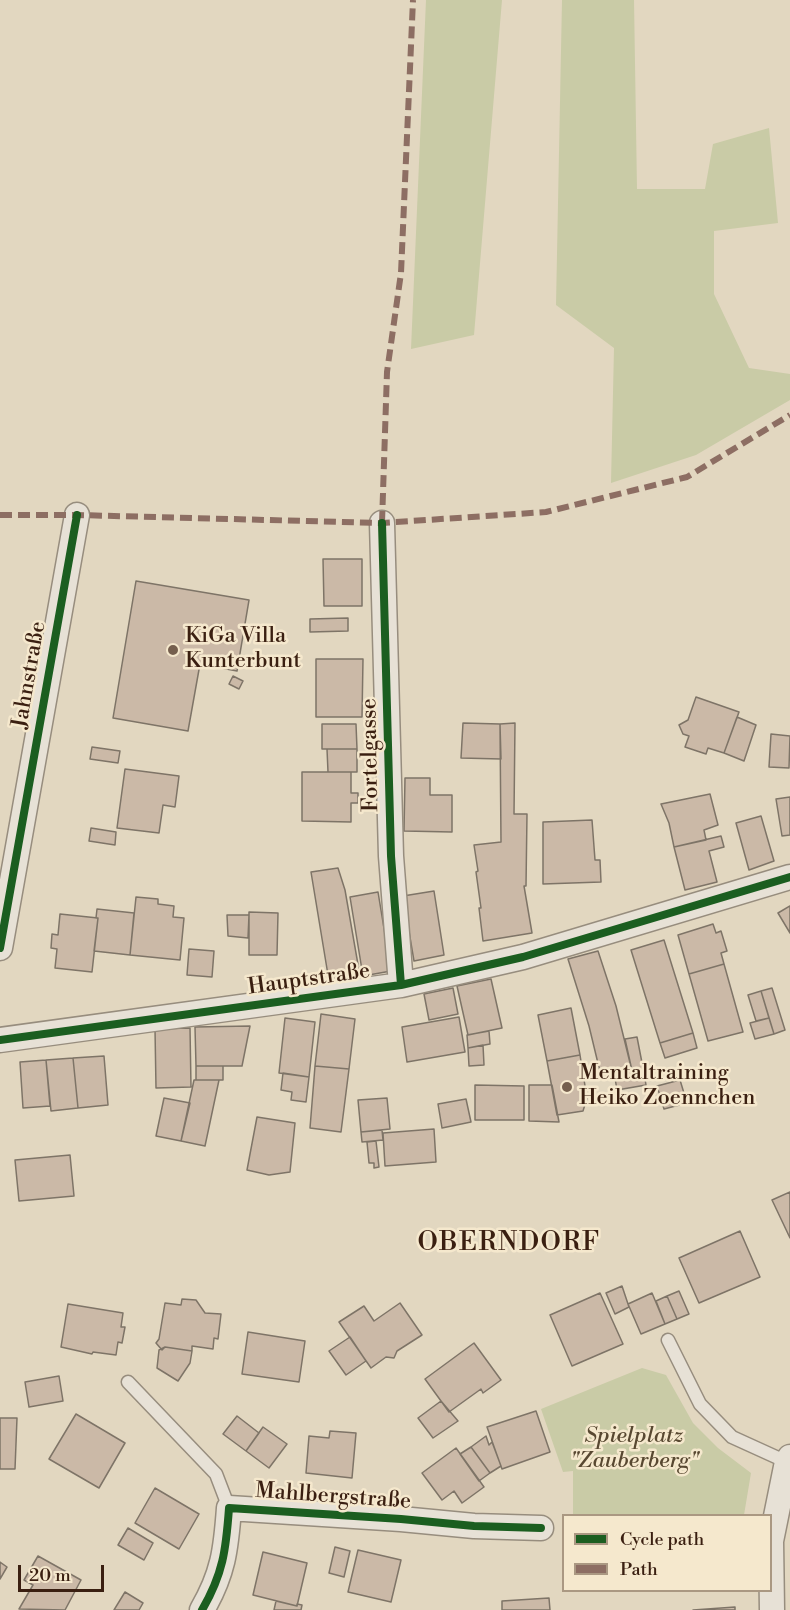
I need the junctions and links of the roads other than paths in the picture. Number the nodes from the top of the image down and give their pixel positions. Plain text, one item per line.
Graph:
1 (77, 515) dead end
2 (382, 523) dead end
3 (790, 877) edge
4 (0, 948) edge
5 (401, 985) junction
6 (0, 1040) edge
7 (668, 1340) dead end
8 (128, 1382) dead end
9 (789, 1460) edge
10 (229, 1508) junction
11 (541, 1528) dead end
12 (772, 1536) edge
13 (772, 1541) edge
14 (790, 1544) edge
15 (772, 1592) edge
16 (202, 1610) edge
17 (772, 1610) edge

1 - 4 street, Jahnstraße
2 - 5 street, Fortelgasse
3 - 5 street, Hauptstraße
5 - 6 street, Hauptstraße
7 - 9 lane
8 - 10 lane, Mahlbergstraße
9 - 12 street
10 - 11 street, Mahlbergstraße
10 - 16 street, Mahlbergstraße
13 - 14 street
15 - 17 street

